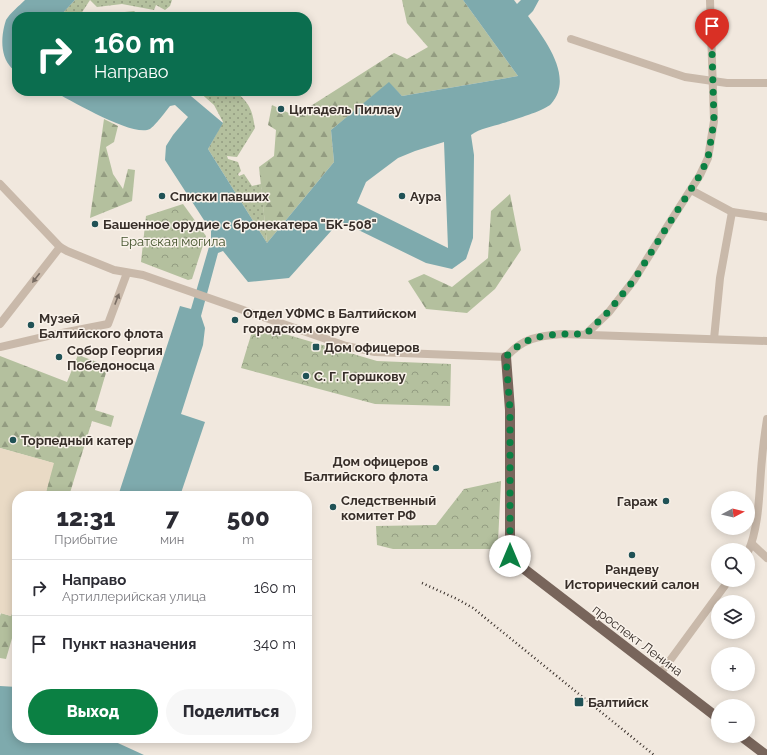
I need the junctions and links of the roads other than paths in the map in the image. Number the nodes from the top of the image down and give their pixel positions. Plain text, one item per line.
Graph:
1 (710, 0) edge
2 (571, 39) dead end
3 (713, 81) junction
4 (767, 83) edge
5 (0, 184) edge
6 (691, 190) junction
7 (732, 212) junction
8 (767, 217) edge
9 (60, 247) junction
10 (127, 273) junction
11 (0, 324) edge
12 (586, 334) junction
13 (714, 339) junction
14 (767, 341) edge
15 (2, 344) edge
16 (506, 357) junction
17 (767, 419) edge
18 (751, 543) edge
19 (755, 551) edge
20 (767, 558) edge
21 (724, 587) edge
22 (660, 674) junction
23 (711, 713) edge
24 (750, 743) edge
25 (766, 755) edge

1 - 3 street
2 - 3 street
3 - 4 street
3 - 6 street
5 - 9 street
6 - 7 street
6 - 12 street
7 - 8 street
7 - 13 street
9 - 10 street
9 -> 11 street
15 -> 10 street
10 - 16 street
12 - 13 street
12 - 16 street
13 - 14 street
16 - 22 main road, проспект Ленина
17 - 18 street
19 - 20 street
21 - 22 street
22 - 23 main road, проспект Ленина
24 - 25 main road

